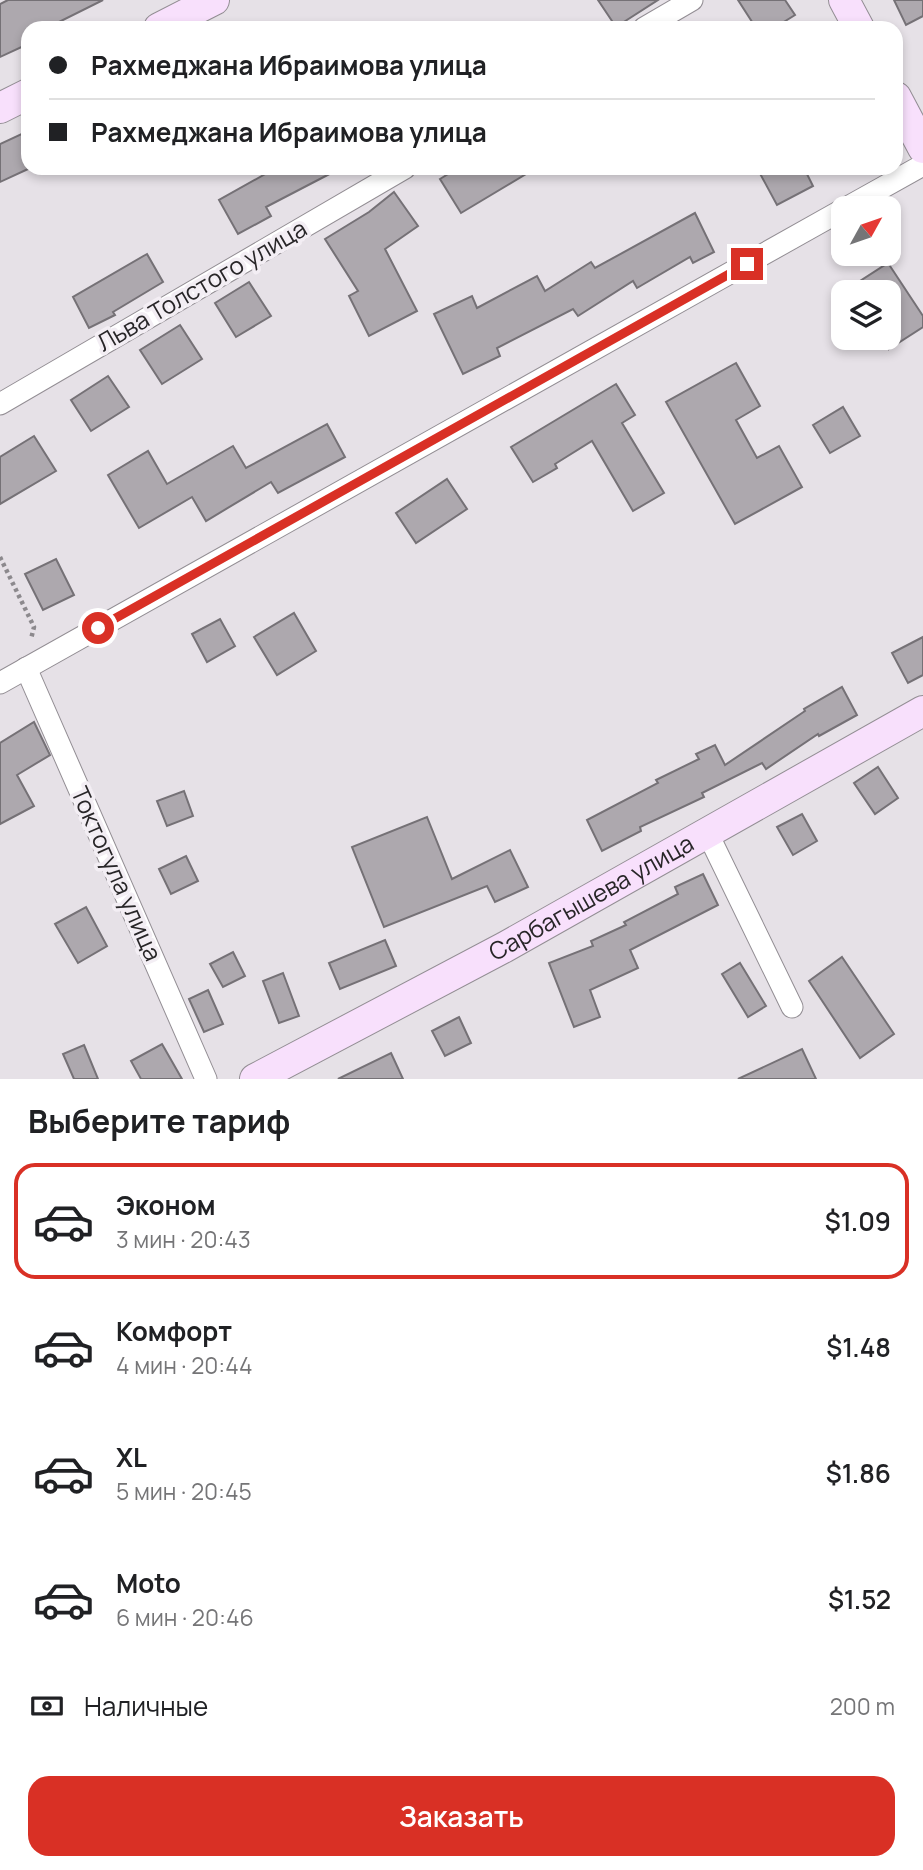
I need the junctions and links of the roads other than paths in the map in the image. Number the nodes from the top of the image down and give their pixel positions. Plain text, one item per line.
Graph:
1 (214, 0) edge
2 (692, 0) edge
3 (844, 0) edge
4 (173, 21) edge
5 (656, 21) edge
6 (855, 21) edge
7 (21, 98) edge
8 (0, 108) edge
9 (903, 110) edge
10 (923, 148) edge
11 (923, 165) edge
12 (393, 175) edge
13 (868, 196) edge
14 (831, 217) edge
15 (0, 404) edge
16 (26, 668) junction
17 (0, 683) edge
18 (923, 711) edge
19 (707, 832) junction
20 (792, 1007) dead end
21 (264, 1077) edge
22 (205, 1079) edge

1 - 4 street
2 - 5 street
3 - 6 street
7 - 8 street
9 - 10 street
11 - 13 street
12 - 15 street, Льва Толстого улица
14 - 16 street
16 - 17 street
16 - 22 street, Токтогула улица
18 - 19 street, Сарбагышева улица
19 - 20 street
19 - 21 street, Сарбагышева улица

